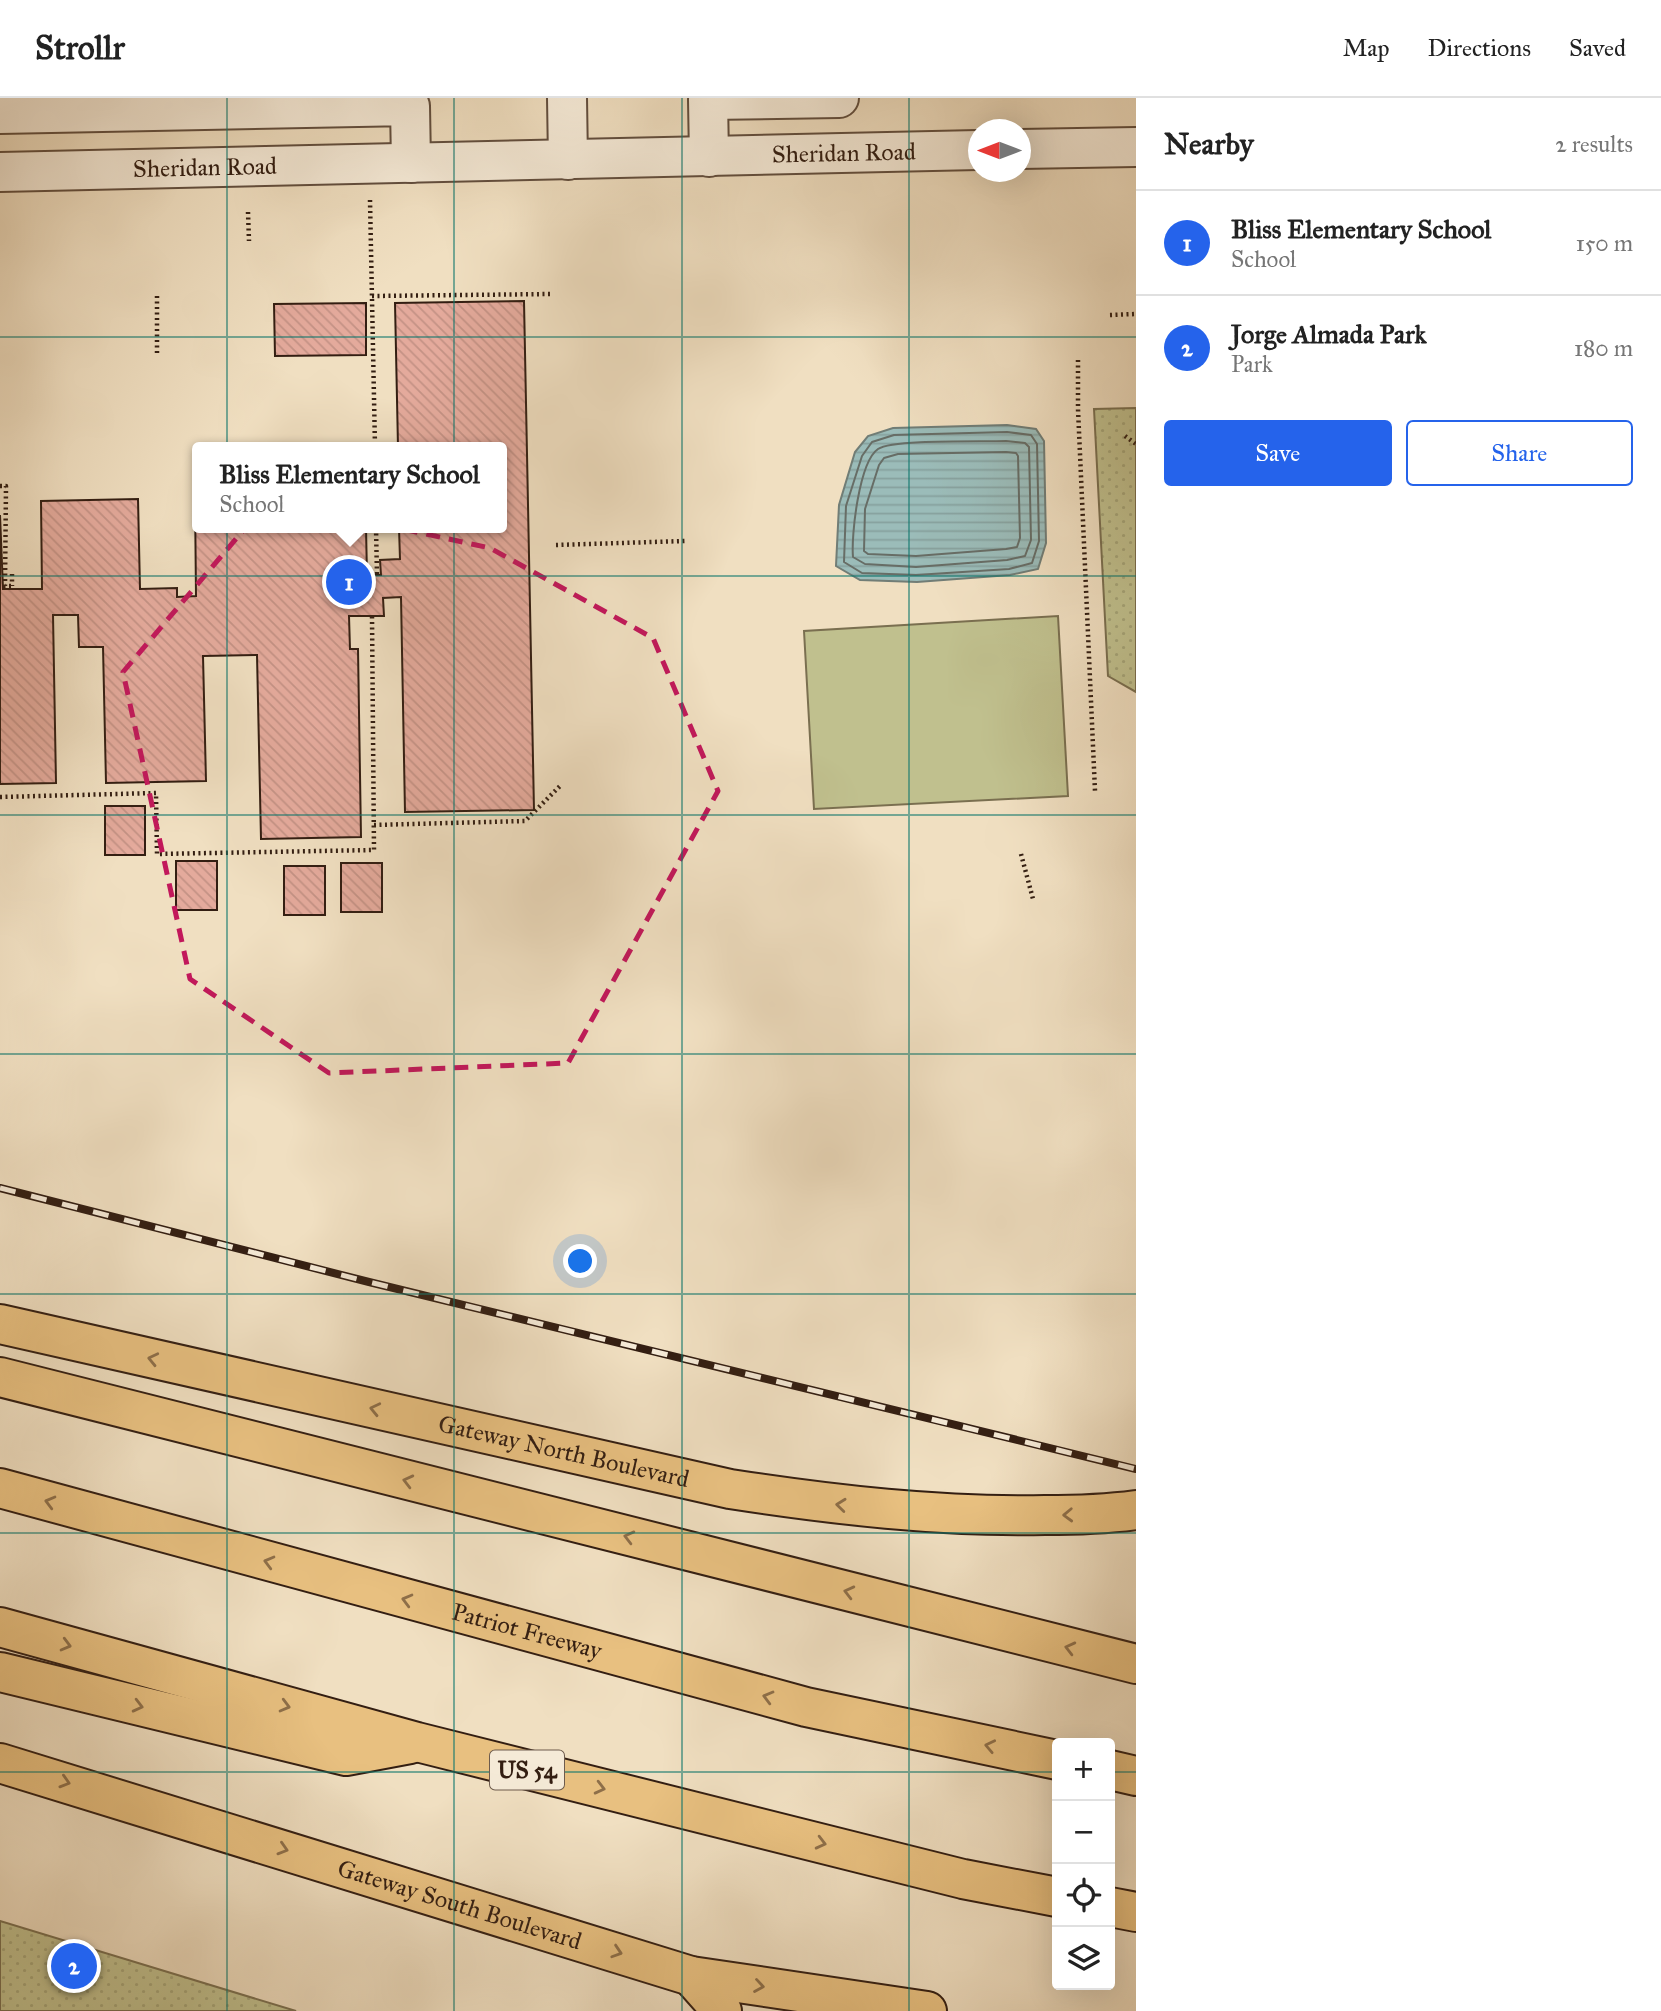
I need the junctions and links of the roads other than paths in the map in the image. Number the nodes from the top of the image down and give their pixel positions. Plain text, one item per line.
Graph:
1 (567, 98) edge
2 (839, 98) edge
3 (0, 114) edge
4 (1136, 147) edge
5 (1031, 149) edge
6 (968, 150) edge
7 (709, 158) junction
8 (568, 160) junction
9 (411, 163) junction
10 (0, 172) edge
11 (0, 1324) edge
12 (0, 1377) edge
13 (0, 1488) edge
14 (1136, 1510) edge
15 (0, 1627) edge
16 (1136, 1664) edge
17 (0, 1672) edge
18 (417, 1742) junction
19 (1052, 1759) edge
20 (0, 1763) edge
21 (1115, 1771) edge
22 (1136, 1776) edge
23 (1052, 1896) edge
24 (1115, 1908) edge
25 (1136, 1912) edge
26 (691, 1976) junction
27 (722, 2011) edge
28 (927, 2011) edge

1 - 8 street
2 - 7 street
3 - 9 street
4 - 5 street
6 - 7 street, Sheridan Road
7 - 8 street, Sheridan Road
8 - 9 street, Sheridan Road
9 - 10 street, Sheridan Road
14 -> 11 main road, Gateway North Boulevard
16 -> 12 main road
19 -> 13 main road, Patriot Freeway
15 -> 18 main road, US 54
17 -> 18 main road
18 -> 23 main road, US 54
20 -> 26 main road, Gateway South Boulevard
21 - 22 main road
24 - 25 main road
26 - 27 main road
26 -> 28 main road, Gateway South Boulevard

